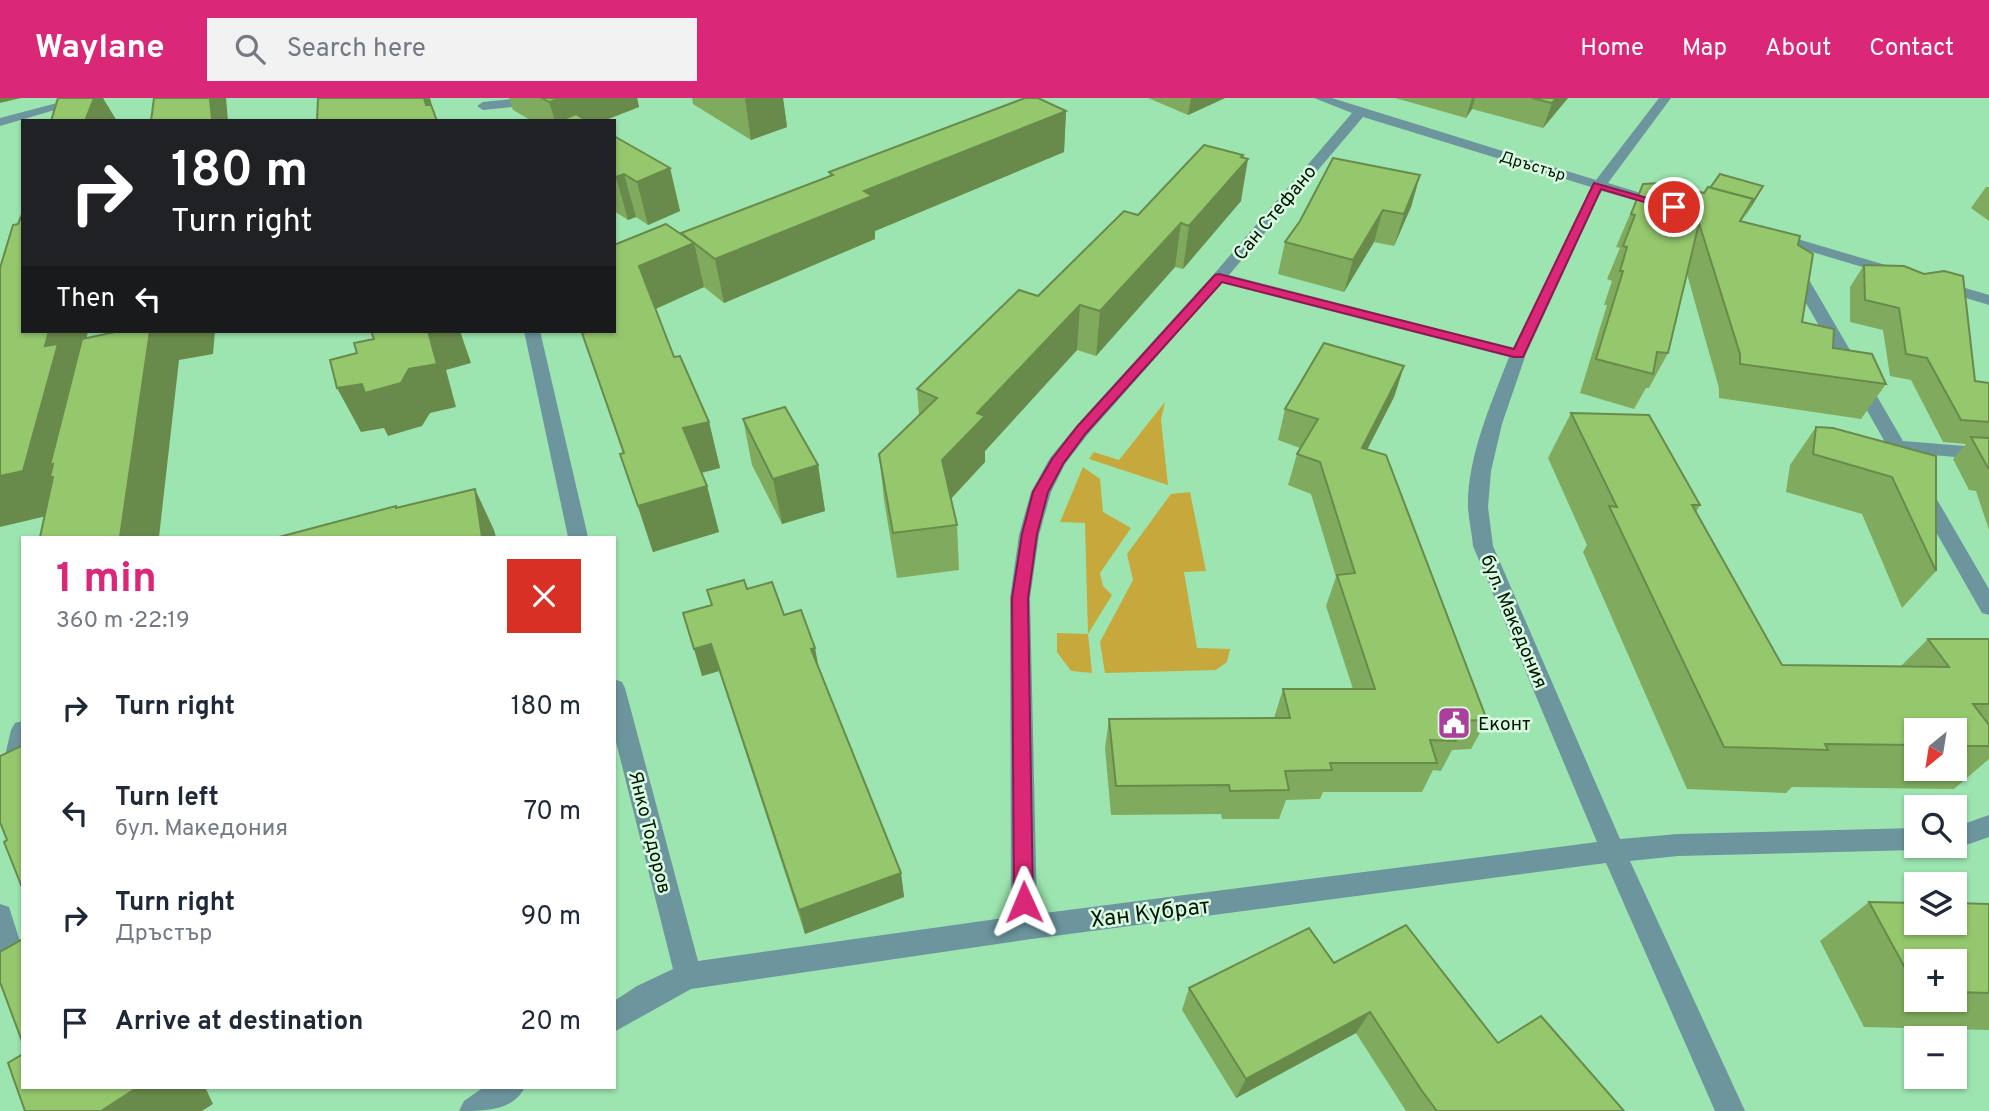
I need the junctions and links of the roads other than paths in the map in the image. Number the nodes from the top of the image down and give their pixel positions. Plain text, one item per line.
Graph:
1 (90, 98) edge
2 (560, 98) edge
3 (1320, 98) edge
4 (1665, 98) edge
5 (482, 102) edge
6 (1360, 113) junction
7 (0, 122) edge
8 (1598, 185) junction
9 (1674, 207) edge
10 (1750, 230) edge
11 (1776, 237) junction
12 (1219, 277) junction
13 (1989, 300) edge
14 (532, 333) edge
15 (1518, 354) junction
16 (1897, 446) junction
17 (1989, 454) edge
18 (578, 536) edge
19 (1989, 607) edge
20 (616, 696) edge
21 (21, 739) edge
22 (0, 805) edge
23 (1989, 826) edge
24 (1967, 834) edge
25 (1904, 839) edge
26 (1613, 851) junction
27 (0, 916) edge
28 (1024, 928) junction
29 (688, 976) junction
30 (21, 995) edge
31 (616, 1017) edge
32 (507, 1089) edge
33 (474, 1111) edge
34 (1730, 1111) edge

1 - 7 street
2 - 5 street
3 - 6 street, Дръстър
4 - 8 street, бул. Македония
6 - 8 street, Дръстър
6 - 12 street, Сан Стефано
8 - 9 street, Дръстър
8 - 15 street, бул. Македония
10 - 11 street
11 - 13 street
11 - 16 street
12 - 15 street
12 - 28 street, Сан Стефано
14 - 18 street
15 - 26 street, бул. Македония
16 - 17 street
16 - 19 street
20 - 29 street, Янко Тодоров
21 - 22 street
23 - 24 street
25 - 26 street, Хан Кубрат
26 - 28 street, Хан Кубрат
26 - 34 street, бул. Македония
27 - 30 street
28 - 29 street, Хан Кубрат
29 - 31 street, Хан Кубрат
32 - 33 street

